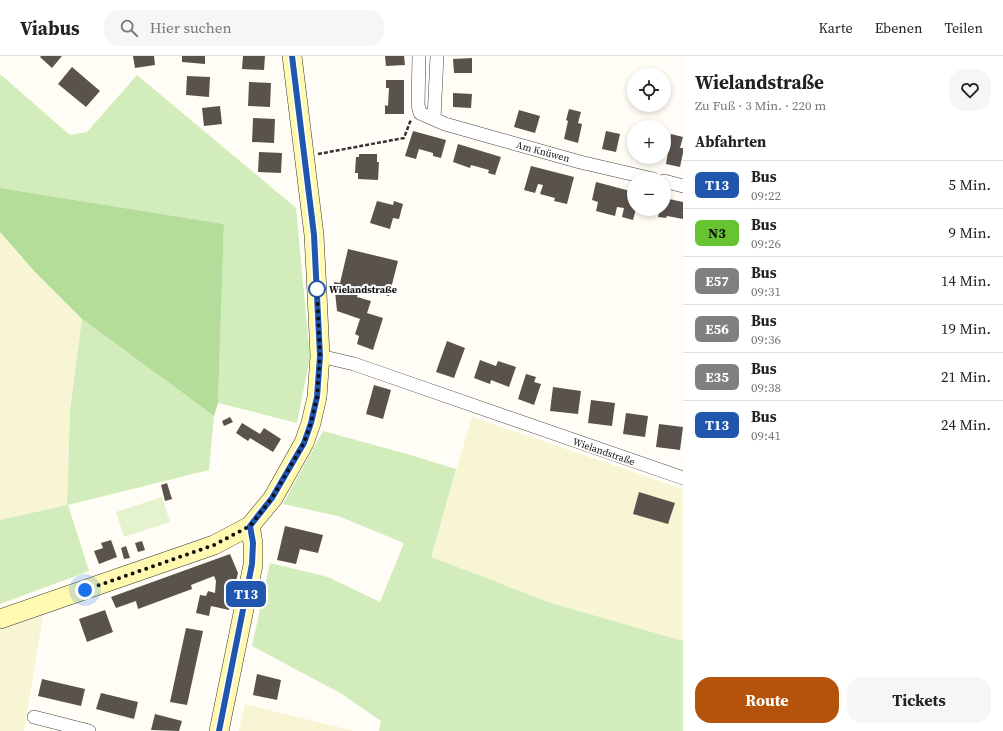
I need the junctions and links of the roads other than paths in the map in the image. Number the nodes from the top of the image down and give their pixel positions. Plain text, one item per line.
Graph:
1 (292, 56) edge
2 (419, 56) edge
3 (437, 56) edge
4 (434, 119) junction
5 (627, 173) edge
6 (671, 183) edge
7 (683, 186) edge
8 (320, 356) junction
9 (683, 478) edge
10 (250, 526) junction
11 (0, 619) edge
12 (34, 717) dead end
13 (89, 731) edge
14 (219, 731) edge

1 - 8 street
2 - 4 street, Am Knüwen
3 - 4 street
4 - 5 street, Am Knüwen
6 - 7 street
8 - 9 street, Wielandstraße
8 - 10 street
10 - 11 street
10 - 14 street
12 - 13 street

